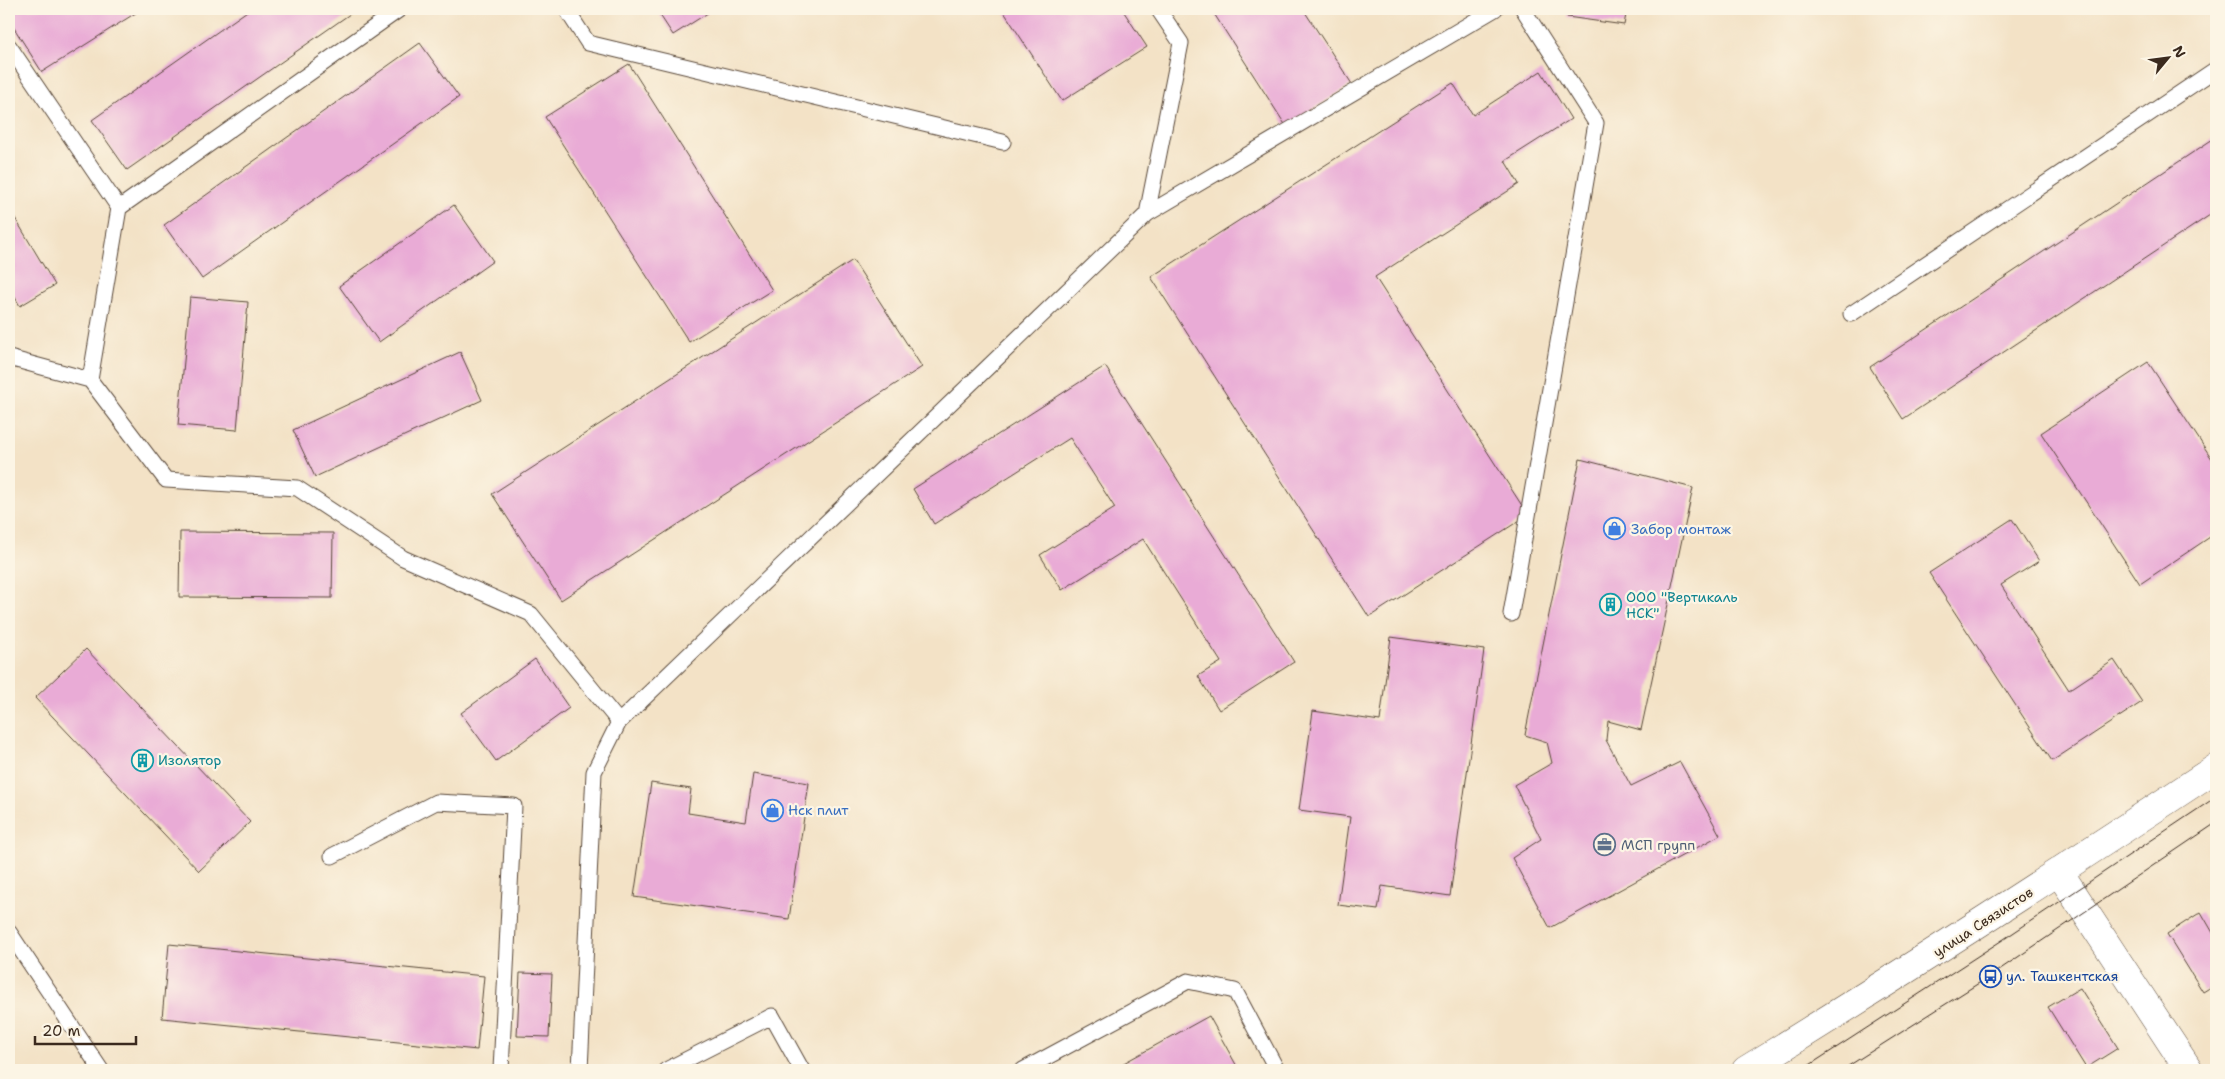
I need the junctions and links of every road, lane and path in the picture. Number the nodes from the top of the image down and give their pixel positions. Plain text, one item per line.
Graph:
1 (400, 9) edge
2 (566, 9) edge
3 (1158, 9) edge
4 (1495, 9) edge
5 (1523, 9) edge
6 (9, 46) edge
7 (2216, 69) edge
8 (1003, 142) dead end
9 (119, 208) junction
10 (1147, 214) junction
11 (1851, 314) dead end
12 (9, 358) edge
13 (90, 380) junction
14 (1511, 614) dead end
15 (619, 722) junction
16 (2216, 768) edge
17 (332, 856) dead end
18 (2060, 872) junction
19 (9, 932) edge
20 (101, 1070) edge
21 (501, 1070) edge
22 (580, 1070) edge
23 (666, 1070) edge
24 (802, 1070) edge
25 (1023, 1070) edge
26 (1277, 1070) edge
27 (1746, 1070) edge
28 (2189, 1070) edge

1 - 9 lane
2 - 8 lane
3 - 10 lane
4 - 10 lane
5 - 14 lane
6 - 9 lane
7 - 11 lane
9 - 13 lane
10 - 15 lane
12 - 13 lane
13 - 15 lane
15 - 22 lane
16 - 18 street, улица Связистов
17 - 21 lane
18 - 27 street, улица Связистов
18 - 28 street
19 - 20 lane
23 - 24 lane
25 - 26 lane

